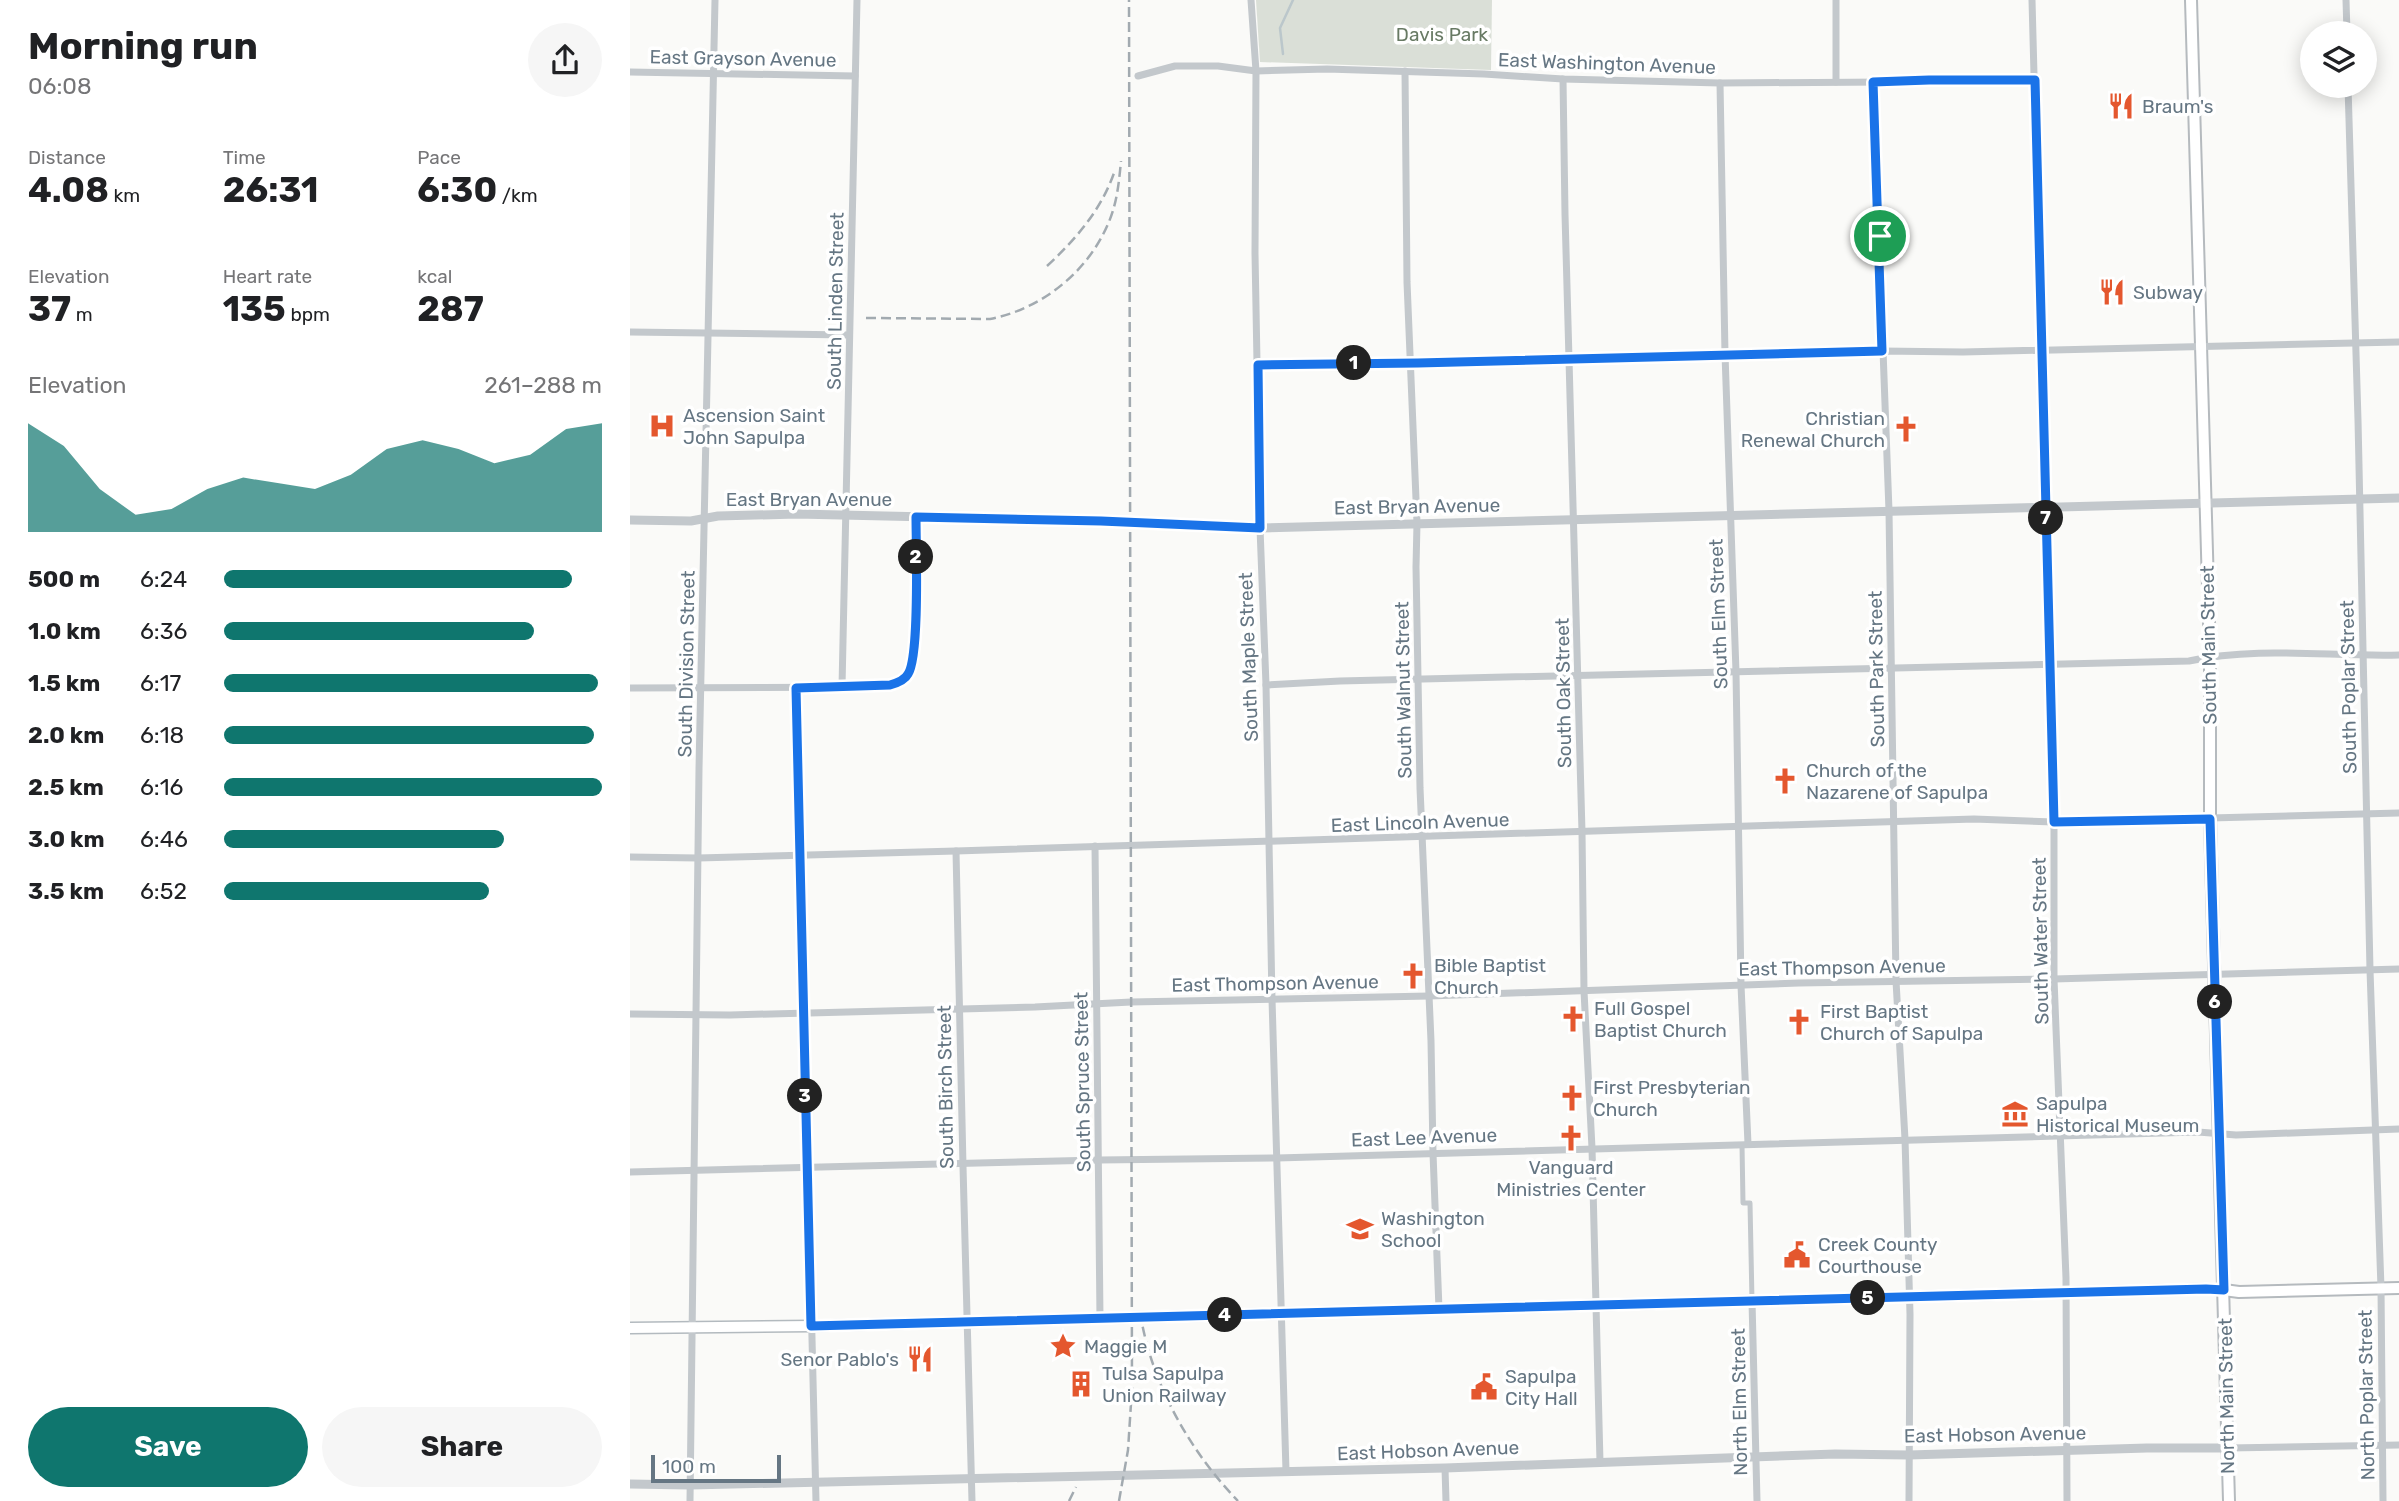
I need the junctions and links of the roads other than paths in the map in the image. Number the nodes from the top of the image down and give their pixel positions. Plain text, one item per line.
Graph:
1 (715, 0) edge
2 (857, 0) edge
3 (1251, 0) edge
4 (1836, 0) edge
5 (2032, 0) edge
6 (2191, 0) edge
7 (2346, 0) edge
8 (2347, 21) edge
9 (1256, 71) junction
10 (1405, 71) junction
11 (630, 72) edge
12 (714, 73) junction
13 (855, 76) junction
14 (1138, 76) dead end
15 (1563, 79) junction
16 (2035, 80) junction
17 (1836, 82) junction
18 (1873, 82) junction
19 (1720, 83) junction
20 (2348, 98) edge
21 (630, 332) edge
22 (708, 333) junction
23 (849, 335) junction
24 (2399, 342) edge
25 (2355, 343) junction
26 (2200, 347) junction
27 (2042, 349) junction
28 (1882, 351) junction
29 (1725, 354) junction
30 (1569, 359) junction
31 (1410, 363) junction
32 (1258, 365) junction
33 (2399, 498) edge
34 (2359, 500) junction
35 (2205, 504) junction
36 (2046, 508) junction
37 (1889, 511) junction
38 (846, 515) junction
39 (1731, 515) junction
40 (916, 517) junction
41 (704, 518) junction
42 (1574, 519) junction
43 (630, 520) edge
44 (1417, 523) junction
45 (1260, 528) junction
46 (2364, 654) junction
47 (2399, 655) edge
48 (2210, 656) junction
49 (2049, 666) junction
50 (1892, 667) junction
51 (1736, 672) junction
52 (1578, 676) junction
53 (1418, 679) junction
54 (1266, 685) junction
55 (842, 687) junction
56 (630, 688) edge
57 (701, 688) junction
58 (796, 688) junction
59 (2399, 813) edge
60 (2367, 814) junction
61 (2210, 819) junction
62 (1894, 822) junction
63 (2054, 822) junction
64 (1738, 826) junction
65 (1582, 832) junction
66 (1422, 837) junction
67 (1270, 842) junction
68 (1095, 846) junction
69 (956, 851) junction
70 (798, 854) junction
71 (630, 857) edge
72 (698, 858) junction
73 (2399, 969) edge
74 (2370, 970) junction
75 (2214, 973) junction
76 (2054, 979) junction
77 (1896, 981) junction
78 (1741, 985) junction
79 (1584, 991) junction
80 (1429, 996) junction
81 (1272, 999) junction
82 (1097, 1003) junction
83 (959, 1008) junction
84 (803, 1012) junction
85 (630, 1014) edge
86 (696, 1015) junction
87 (2399, 1129) edge
88 (2376, 1130) junction
89 (2219, 1134) junction
90 (2062, 1138) junction
91 (1905, 1139) junction
92 (1745, 1144) junction
93 (1592, 1148) junction
94 (1433, 1153) junction
95 (1278, 1158) junction
96 (1099, 1160) junction
97 (962, 1164) junction
98 (807, 1168) junction
99 (630, 1172) edge
100 (694, 1172) junction
101 (2381, 1288) junction
102 (2399, 1288) edge
103 (2224, 1290) junction
104 (2067, 1293) junction
105 (1910, 1297) junction
106 (1752, 1301) junction
107 (1596, 1305) junction
108 (1439, 1308) junction
109 (1282, 1313) junction
110 (1100, 1318) junction
111 (968, 1322) junction
112 (811, 1326) junction
113 (630, 1328) edge
114 (691, 1329) junction
115 (2399, 1445) edge
116 (2384, 1446) junction
117 (2228, 1448) junction
118 (2067, 1451) junction
119 (1909, 1455) junction
120 (1756, 1457) junction
121 (1600, 1462) junction
122 (1444, 1468) junction
123 (1286, 1471) junction
124 (972, 1479) junction
125 (816, 1481) junction
126 (630, 1484) edge
127 (690, 1485) junction
128 (690, 1501) edge
129 (816, 1501) edge
130 (972, 1501) edge
131 (1446, 1501) edge
132 (1757, 1501) edge
133 (1909, 1501) edge
134 (2067, 1501) edge
135 (2229, 1501) edge
136 (2383, 1501) edge

1 - 12 street, South Division Street
2 - 13 street, South Linden Street
3 - 9 street, South Maple Street
4 - 17 street
5 - 16 street, South Water Street
6 - 26 main road, South Main Street
7 - 8 street
9 - 10 street, East Washington Avenue
9 - 14 street, East Washington Avenue
9 - 32 street, South Maple Street
10 - 15 street, East Washington Avenue
10 - 31 street, South Walnut Street
11 - 12 street, East Grayson Avenue
12 - 13 street, East Grayson Avenue
12 - 22 street, South Division Street
13 - 23 street, South Linden Street
15 - 19 street, East Washington Avenue
15 - 30 street, South Oak Street
16 - 18 street, East Washington Avenue
16 - 27 street, South Water Street
17 - 18 street, East Washington Avenue
17 - 19 street, East Washington Avenue
18 - 28 street, South Park Street
19 - 29 street, South Elm Street
20 - 25 street, South Poplar Street
21 - 22 street
22 - 23 street
22 - 41 street, South Division Street
23 - 38 street, South Linden Street
24 - 25 street
25 - 26 street
25 - 34 street, South Poplar Street
26 - 27 street
26 - 35 main road, South Main Street
27 - 28 street
27 - 36 street, South Water Street
28 - 29 street
28 - 37 street, South Park Street
29 - 30 street
29 - 39 street, South Elm Street
30 - 31 street
30 - 42 street, South Oak Street
31 - 32 street
31 - 44 street, South Walnut Street
32 - 45 street, South Maple Street
33 - 34 street, East Bryan Avenue
34 - 35 street, East Bryan Avenue
34 - 46 street, South Poplar Street
35 - 36 street, East Bryan Avenue
35 - 48 main road, South Main Street
36 - 37 street, East Bryan Avenue
36 - 49 street, South Water Street
37 - 39 street, East Bryan Avenue
37 - 50 street, South Park Street
38 - 40 street, East Bryan Avenue
38 - 41 street, East Bryan Avenue
38 - 55 street, South Linden Street
39 - 42 street, East Bryan Avenue
39 - 51 street, South Elm Street
40 - 45 street, East Bryan Avenue
40 - 55 street
41 - 43 street, East Bryan Avenue
41 - 57 street, South Division Street
42 - 44 street, East Bryan Avenue
42 - 52 street, South Oak Street
44 - 45 street, East Bryan Avenue
44 - 53 street, South Walnut Street
45 - 54 street, South Maple Street
46 - 47 street
46 - 48 street
46 - 60 street, South Poplar Street
48 - 49 street
48 - 61 main road, South Main Street
49 - 50 street
49 - 63 street, South Water Street
50 - 51 street
50 - 62 street, South Park Street
51 - 52 street
51 - 64 street, South Elm Street
52 - 53 street
52 - 65 street, South Oak Street
53 - 54 street
53 - 66 street, South Walnut Street
54 - 67 street, South Maple Street
55 - 58 street
56 - 57 street
57 - 58 street
57 - 72 street, South Division Street
58 - 70 street
59 - 60 street, East Lincoln Avenue
60 - 61 street, East Lincoln Avenue
60 - 74 street, South Poplar Street
61 - 63 street, East Lincoln Avenue
61 - 75 main road, South Main Street
62 - 63 street, East Lincoln Avenue
62 - 64 street, East Lincoln Avenue
62 - 77 street, South Park Street
63 - 76 street, South Water Street
64 - 65 street, East Lincoln Avenue
64 - 78 street, South Elm Street
65 - 66 street, East Lincoln Avenue
65 - 79 street, South Oak Street
66 - 67 street, East Lincoln Avenue
66 - 80 street, South Walnut Street
67 - 68 street, East Lincoln Avenue
67 - 81 street, South Maple Street
68 - 69 street, East Lincoln Avenue
68 - 82 street, South Spruce Street
69 - 70 street, East Lincoln Avenue
69 - 83 street, South Birch Street
70 - 72 street, East Lincoln Avenue
70 - 84 street
71 - 72 street, East Lincoln Avenue
72 - 86 street, South Division Street
73 - 74 street, East Thompson Avenue
74 - 75 street, East Thompson Avenue
74 - 88 street, South Poplar Street
75 - 76 street, East Thompson Avenue
75 - 89 main road, South Main Street
76 - 77 street, East Thompson Avenue
76 - 90 street, South Water Street
77 - 78 street, East Thompson Avenue
77 - 91 street, South Park Street
78 - 79 street, East Thompson Avenue
78 - 92 street, South Elm Street
79 - 80 street, East Thompson Avenue
79 - 93 street, South Oak Street
80 - 81 street, East Thompson Avenue
80 - 94 street, South Walnut Street
81 - 82 street, East Thompson Avenue
81 - 95 street, South Maple Street
82 - 83 street, East Thompson Avenue
82 - 96 street, South Spruce Street
83 - 84 street, East Thompson Avenue
83 - 97 street, South Birch Street
84 - 86 street, East Thompson Avenue
84 - 98 street
85 - 86 street, East Thompson Avenue
86 - 100 street, South Division Street
87 - 88 street, East Lee Avenue
88 - 89 street, East Lee Avenue
88 - 101 street, South Poplar Street
89 - 90 street, East Lee Avenue
89 - 103 main road, South Main Street
90 - 91 street, East Lee Avenue
90 - 104 street, South Water Street
91 - 92 street, East Lee Avenue
91 - 105 street, South Park Street
92 - 93 street, East Lee Avenue
92 - 106 street, South Elm Street
93 - 94 street, East Lee Avenue
93 - 107 street, South Oak Street
94 - 95 street, East Lee Avenue
94 - 108 street, South Walnut Street
95 - 96 street, East Lee Avenue
95 - 109 street, South Maple Street
96 - 97 street, East Lee Avenue
96 - 110 street, South Spruce Street
97 - 98 street, East Lee Avenue
97 - 111 street, South Birch Street
98 - 100 street, East Lee Avenue
98 - 112 street
99 - 100 street, East Lee Avenue
100 - 114 street, South Division Street
101 - 102 main road
101 - 103 main road
101 - 116 street, North Poplar Street
103 - 104 main road
103 - 117 main road, North Main Street
104 - 105 main road
104 - 118 street, South Water Street
105 - 106 main road
105 - 119 street, South Park Street
106 - 107 main road
106 - 120 street, North Elm Street
107 - 108 main road
107 - 121 street, South Oak Street
108 - 109 main road
109 - 110 main road
109 - 123 street, South Maple Street
110 - 111 main road
111 - 112 main road
111 - 124 street, South Birch Street
112 - 114 main road
112 - 125 street
113 - 114 main road
114 - 127 street, South Division Street
115 - 116 street
116 - 117 street
116 - 136 street, North Poplar Street
117 - 118 street, East Hobson Avenue
117 - 135 main road, North Main Street
118 - 119 street, East Hobson Avenue
118 - 134 street, South Water Street
119 - 120 street, East Hobson Avenue
119 - 133 street, South Park Street
120 - 121 street, East Hobson Avenue
120 - 132 street, North Elm Street
121 - 122 street, East Hobson Avenue
122 - 123 street, East Hobson Avenue
122 - 131 street
123 - 124 street, East Hobson Avenue
124 - 125 street, East Hobson Avenue
124 - 130 street, South Birch Street
125 - 127 street, East Hobson Avenue
125 - 129 street
126 - 127 street, East Hobson Avenue
127 - 128 street, South Division Street

